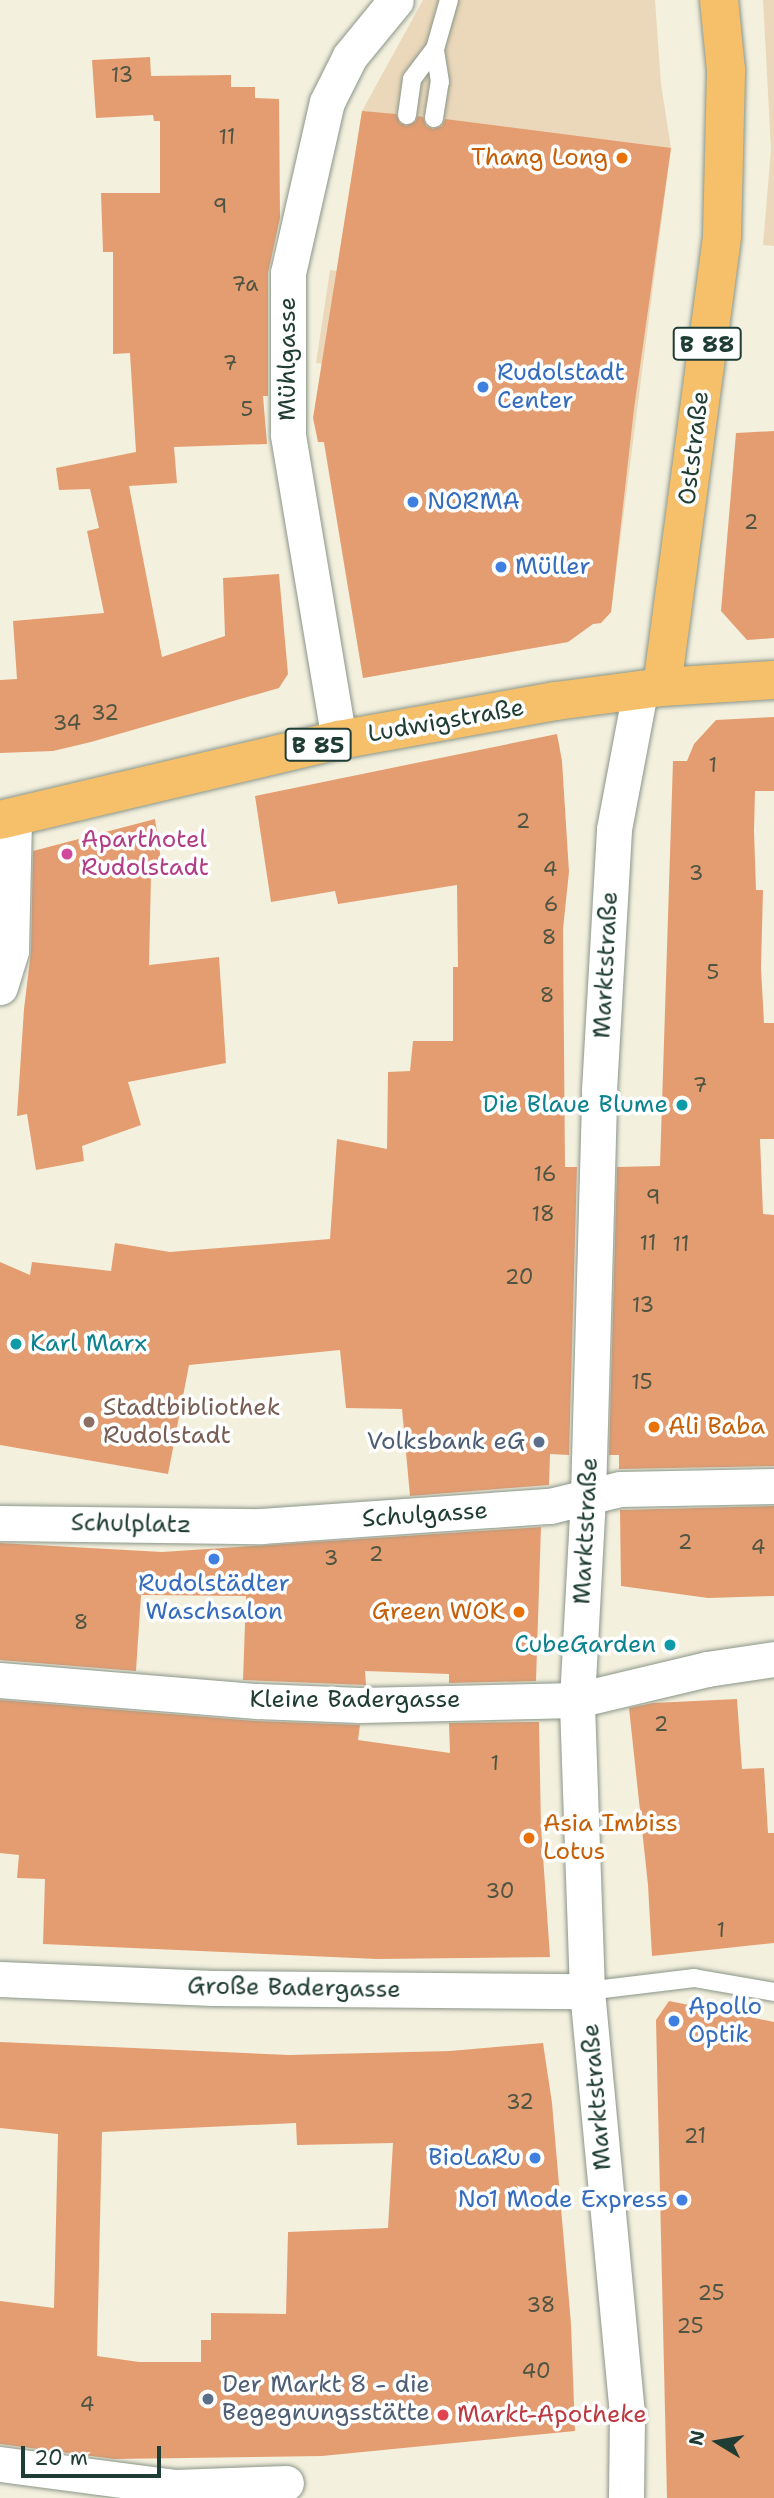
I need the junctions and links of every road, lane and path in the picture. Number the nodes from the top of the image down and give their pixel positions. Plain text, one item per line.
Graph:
1 (396, 0) edge
2 (449, 0) edge
3 (719, 0) edge
4 (435, 49) junction
5 (407, 115) dead end
6 (434, 118) dead end
7 (774, 680) edge
8 (651, 689) junction
9 (339, 740) junction
10 (7, 819) edge
11 (0, 987) edge
12 (774, 1486) edge
13 (588, 1495) junction
14 (0, 1523) edge
15 (261, 1526) joint
16 (774, 1659) edge
17 (0, 1680) edge
18 (577, 1700) junction
19 (0, 1979) edge
20 (587, 1991) junction
21 (774, 1992) edge
22 (0, 2464) edge
23 (286, 2483) dead end
24 (625, 2498) edge

1 - 9 street, Mühlgasse
2 - 4 lane
3 - 8 main road, Oststraße / B 88
4 - 5 lane
4 - 6 lane
7 - 8 main road, Ludwigstraße / B 85
8 - 9 main road, Ludwigstraße / B 85
8 - 13 street, Marktstraße
9 - 10 main road, Ludwigstraße / B 85
10 - 11 street
12 - 13 street, Schulgasse
13 - 15 street, Schulgasse
13 - 18 street, Marktstraße
14 - 15 street, Schulplatz
16 - 18 street, Kleine Badergasse
17 - 18 street, Kleine Badergasse
18 - 20 street, Marktstraße
19 - 20 street, Große Badergasse
20 - 21 lane
20 - 24 street, Marktstraße
22 - 23 street

